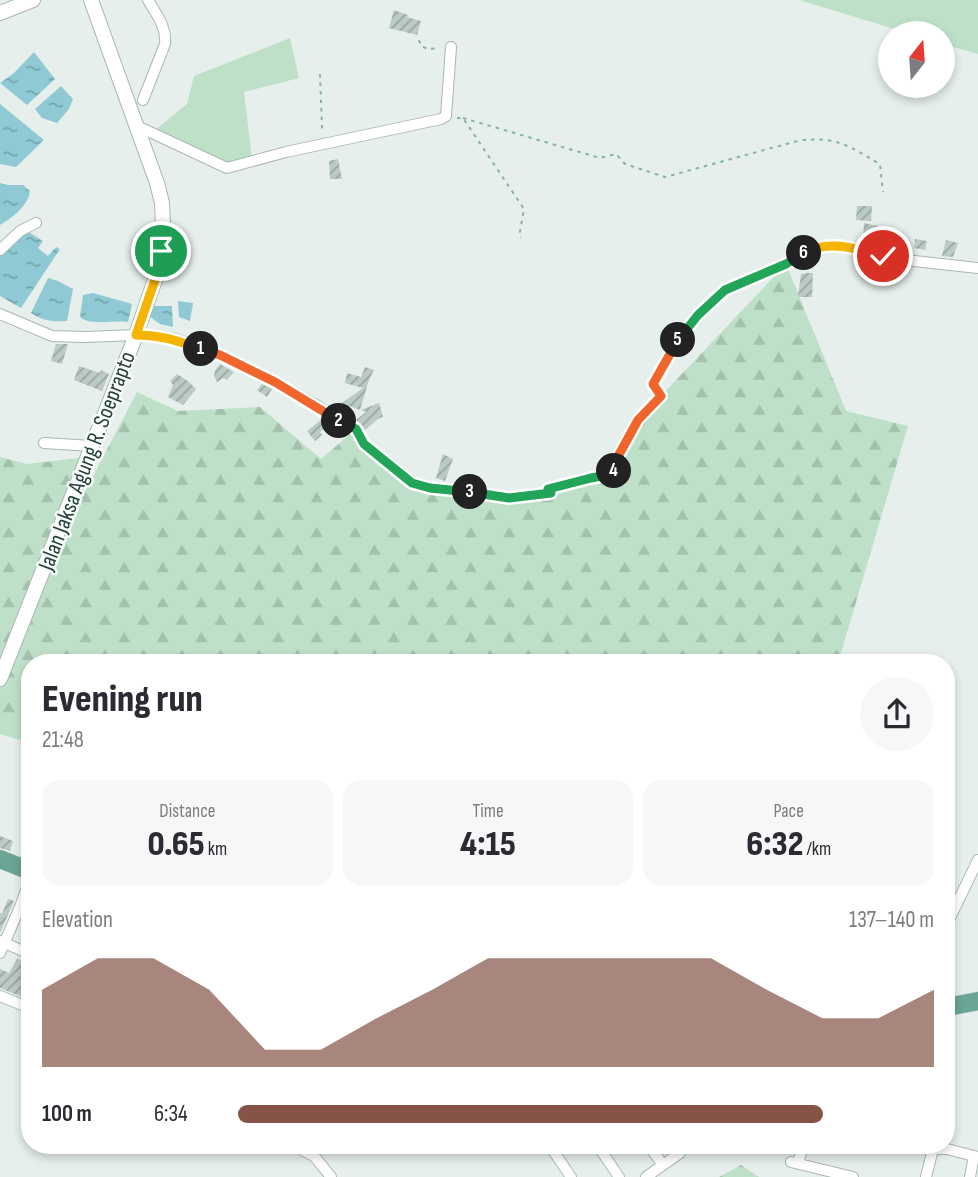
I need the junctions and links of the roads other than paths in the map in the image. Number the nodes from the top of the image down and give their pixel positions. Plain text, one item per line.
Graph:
1 (33, 0) edge
2 (90, 0) edge
3 (148, 0) edge
4 (0, 13) edge
5 (450, 47) road end
6 (143, 100) dead end
7 (135, 125) junction
8 (36, 223) dead end
9 (0, 250) edge
10 (978, 268) edge
11 (0, 314) edge
12 (136, 335) junction
13 (44, 443) dead end
14 (92, 446) junction
15 (0, 679) edge
16 (0, 859) edge
17 (978, 860) edge
18 (21, 867) edge
19 (21, 904) edge
20 (955, 907) edge
21 (1, 946) edge
22 (21, 952) edge
23 (0, 996) edge
24 (978, 1001) edge
25 (21, 1005) edge
26 (955, 1005) edge
27 (955, 1151) edge
28 (314, 1154) edge
29 (555, 1154) edge
30 (603, 1154) edge
31 (655, 1154) edge
32 (679, 1154) edge
33 (799, 1154) edge
34 (932, 1154) edge
35 (976, 1157) edge
36 (663, 1165) junction
37 (331, 1177) edge
38 (571, 1177) edge
39 (619, 1177) edge
40 (646, 1177) edge
41 (853, 1177) edge
42 (926, 1177) edge
43 (970, 1177) edge

1 - 4 street
2 - 7 street, Jalan Jaksa Agung R. Soeprapto
3 - 6 street
5 - 7 street
7 - 12 street, Jalan Jaksa Agung R. Soeprapto
8 - 9 street
10 - 12 street
11 - 12 street
12 - 14 street, Jalan Jaksa Agung R. Soeprapto
13 - 14 street
14 - 15 street, Jalan Jaksa Agung R. Soeprapto
16 - 18 main road
17 - 20 street
19 - 21 street
21 - 22 street
23 - 25 street
24 - 26 main road
27 - 35 street
28 - 37 street
29 - 38 street
30 - 39 street
31 - 36 street
32 - 36 street
33 - 41 street
34 - 42 street
35 - 43 street
36 - 40 street

